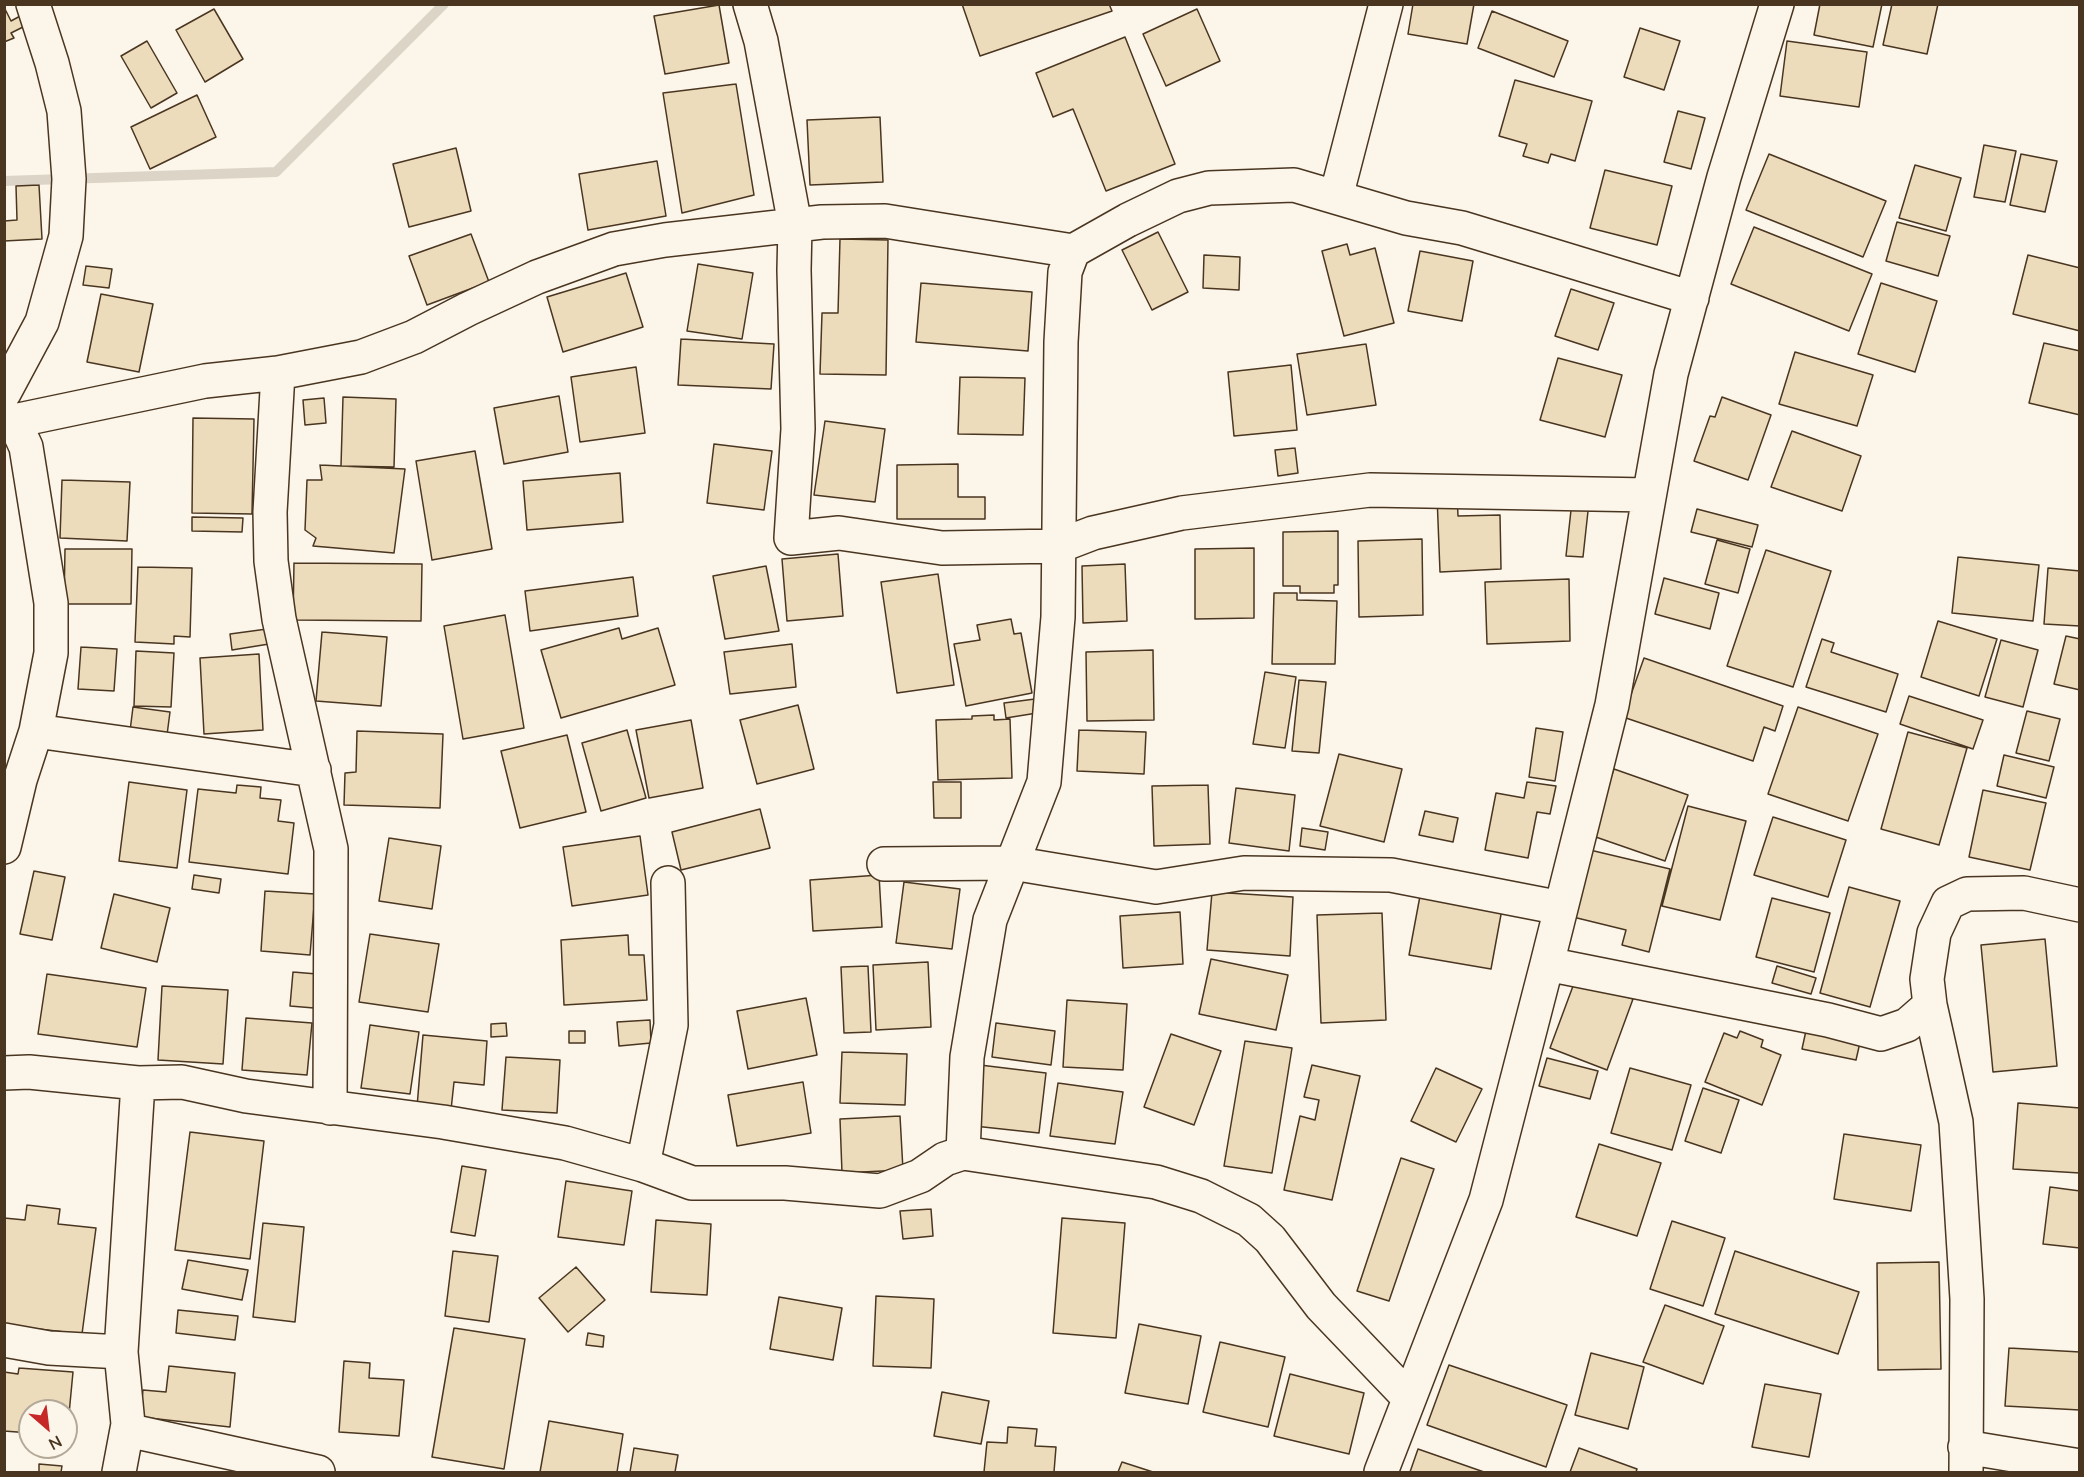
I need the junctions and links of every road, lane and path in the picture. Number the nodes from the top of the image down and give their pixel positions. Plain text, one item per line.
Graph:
1 (33, 4) edge
2 (750, 4) edge
3 (1386, 4) edge
4 (1777, 4) edge
5 (1336, 197) junction
6 (795, 225) junction
7 (1073, 251) junction
8 (1692, 298) junction
9 (278, 373) junction
10 (8, 410) edge
11 (1649, 495) junction
12 (1059, 546) junction
13 (36, 731) junction
14 (314, 770) junction
15 (4, 847) edge
16 (1012, 862) junction
17 (884, 864) dead end
18 (668, 883) dead end
19 (2079, 905) edge
20 (1562, 908) junction
21 (1547, 964) junction
22 (1918, 1015) junction
23 (5, 1071) edge
24 (138, 1083) junction
25 (330, 1108) junction
26 (963, 1153) junction
27 (643, 1165) junction
28 (4, 1340) edge
29 (121, 1352) junction
30 (1409, 1398) junction
31 (127, 1430) junction
32 (1966, 1460) edge
33 (2079, 1466) edge
34 (119, 1473) edge
35 (318, 1473) edge
36 (1381, 1473) edge

1 - 10 street
2 - 6 street
3 - 5 street
4 - 8 street
5 - 7 street
5 - 8 street
6 - 7 street
6 - 9 street
6 - 12 street
7 - 12 street
8 - 11 street
9 - 10 street
9 - 14 street
10 - 13 street
11 - 12 street
11 - 20 street
12 - 16 street
13 - 14 street
13 - 15 street
14 - 25 street
16 - 17 street
16 - 20 street
16 - 26 street
18 - 27 street
19 - 22 street
20 - 21 street
21 - 22 street
21 - 30 street
22 - 32 street
23 - 24 street
24 - 25 street
24 - 29 street
25 - 27 street
26 - 27 street
26 - 30 street
28 - 29 street
29 - 31 street
30 - 36 street
31 - 34 street
31 - 35 street
32 - 33 street

